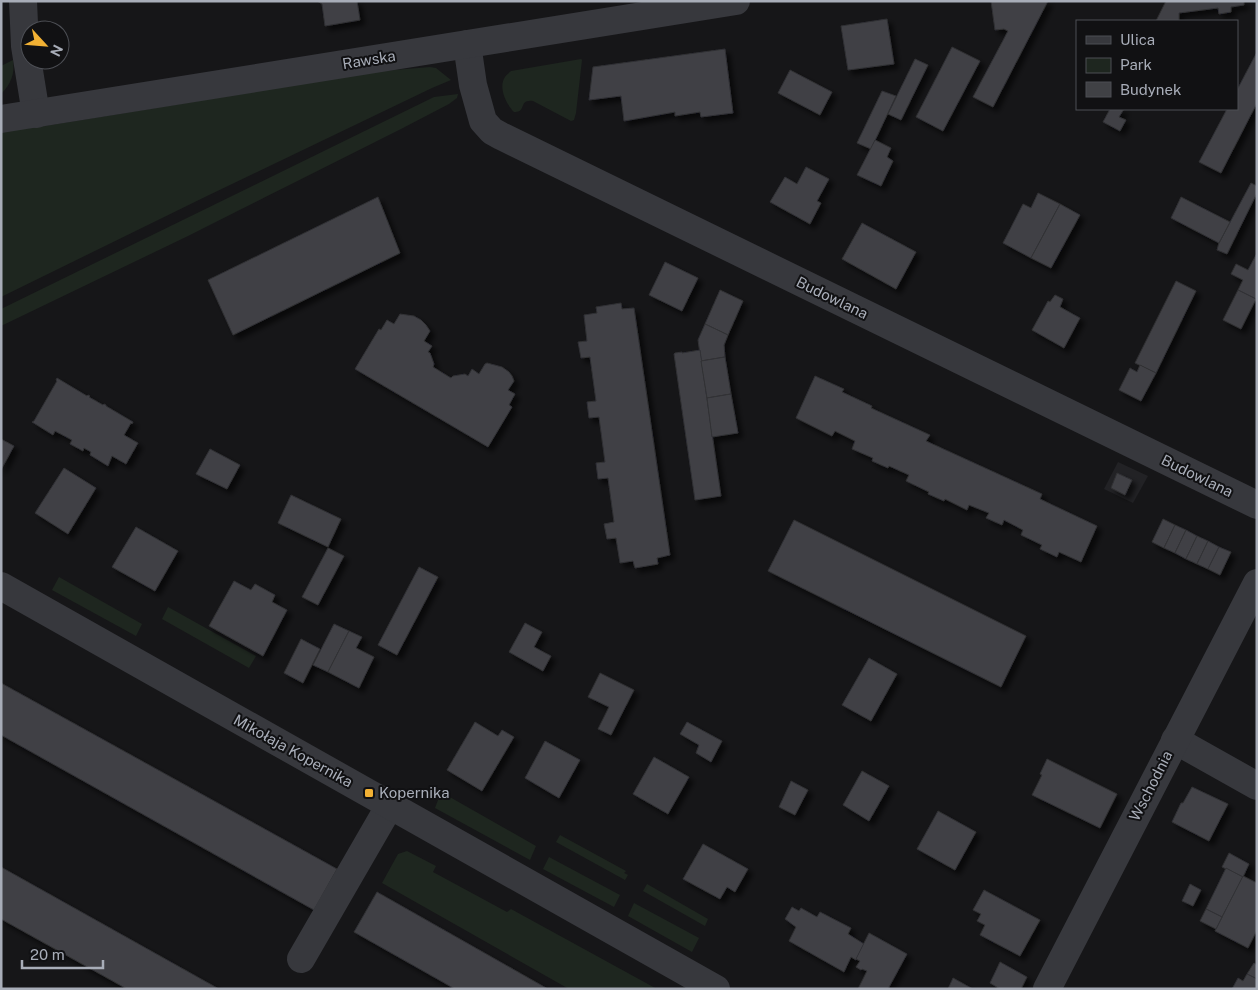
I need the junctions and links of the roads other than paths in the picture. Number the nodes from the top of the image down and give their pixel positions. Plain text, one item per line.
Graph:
1 (22, 1) edge
2 (736, 1) edge
3 (468, 44) junction
4 (36, 114) junction
5 (1, 119) edge
6 (1257, 505) edge
7 (1257, 583) edge
8 (1, 586) edge
9 (1175, 740) junction
10 (1257, 786) edge
11 (390, 805) junction
12 (301, 959) dead end
13 (716, 989) edge
14 (1047, 989) edge

1 - 4 street
2 - 3 street, Rawska
3 - 4 street, Rawska
3 - 6 street, Budowlana
4 - 5 street, Rawska
7 - 9 street, Wschodnia
8 - 11 street, Mikołaja Kopernika
9 - 10 street
9 - 14 street, Wschodnia
11 - 12 street
11 - 13 street, Mikołaja Kopernika

